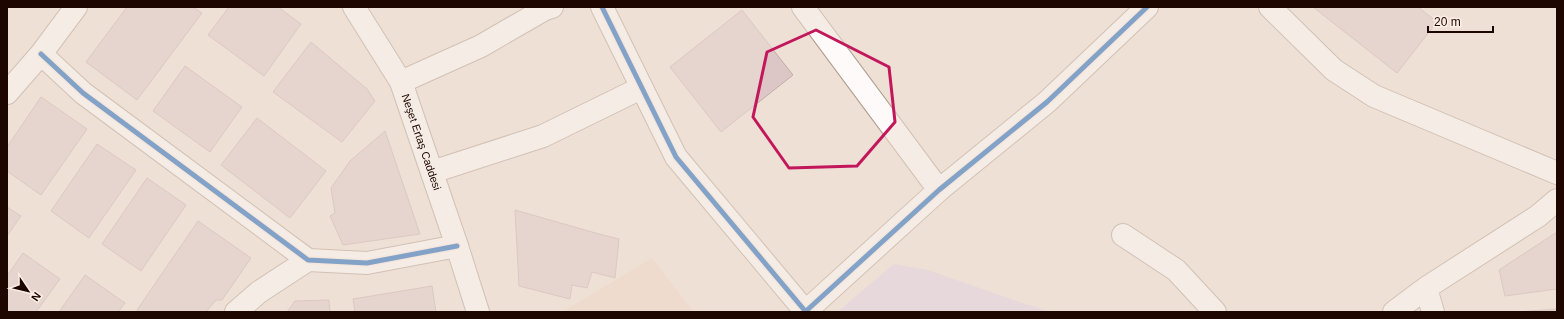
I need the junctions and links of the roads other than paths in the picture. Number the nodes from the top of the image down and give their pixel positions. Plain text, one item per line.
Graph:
1 (76, 7) edge
2 (354, 7) edge
3 (552, 7) edge
4 (602, 7) edge
5 (803, 7) edge
6 (1147, 7) edge
7 (1270, 7) edge
8 (42, 54) junction
9 (401, 82) junction
10 (641, 88) junction
11 (7, 93) edge
12 (432, 172) junction
13 (1557, 173) edge
14 (939, 190) junction
15 (1557, 200) edge
16 (1123, 235) dead end
17 (457, 246) junction
18 (308, 260) junction
19 (469, 286) junction
20 (1426, 288) junction
21 (236, 312) edge
22 (472, 312) edge
23 (478, 312) edge
24 (806, 312) edge
25 (1215, 312) edge
26 (1394, 312) edge
27 (1433, 312) edge

1 - 8 street
2 - 9 street, Neşet Ertaş Caddesi
3 - 9 street
4 - 10 street
5 - 14 street
6 - 14 street
7 - 13 street
8 - 11 street
8 - 18 street
9 - 12 street, Neşet Ertaş Caddesi
10 - 12 street
10 - 24 street
12 - 17 street, Neşet Ertaş Caddesi
14 - 24 street
15 - 20 street
16 - 25 street
17 - 18 street
17 - 19 street, Neşet Ertaş Caddesi
18 - 21 street
19 - 22 street, Neşet Ertaş Caddesi
19 - 23 street, Neşet Ertaş Caddesi
20 - 26 street
20 - 27 street

